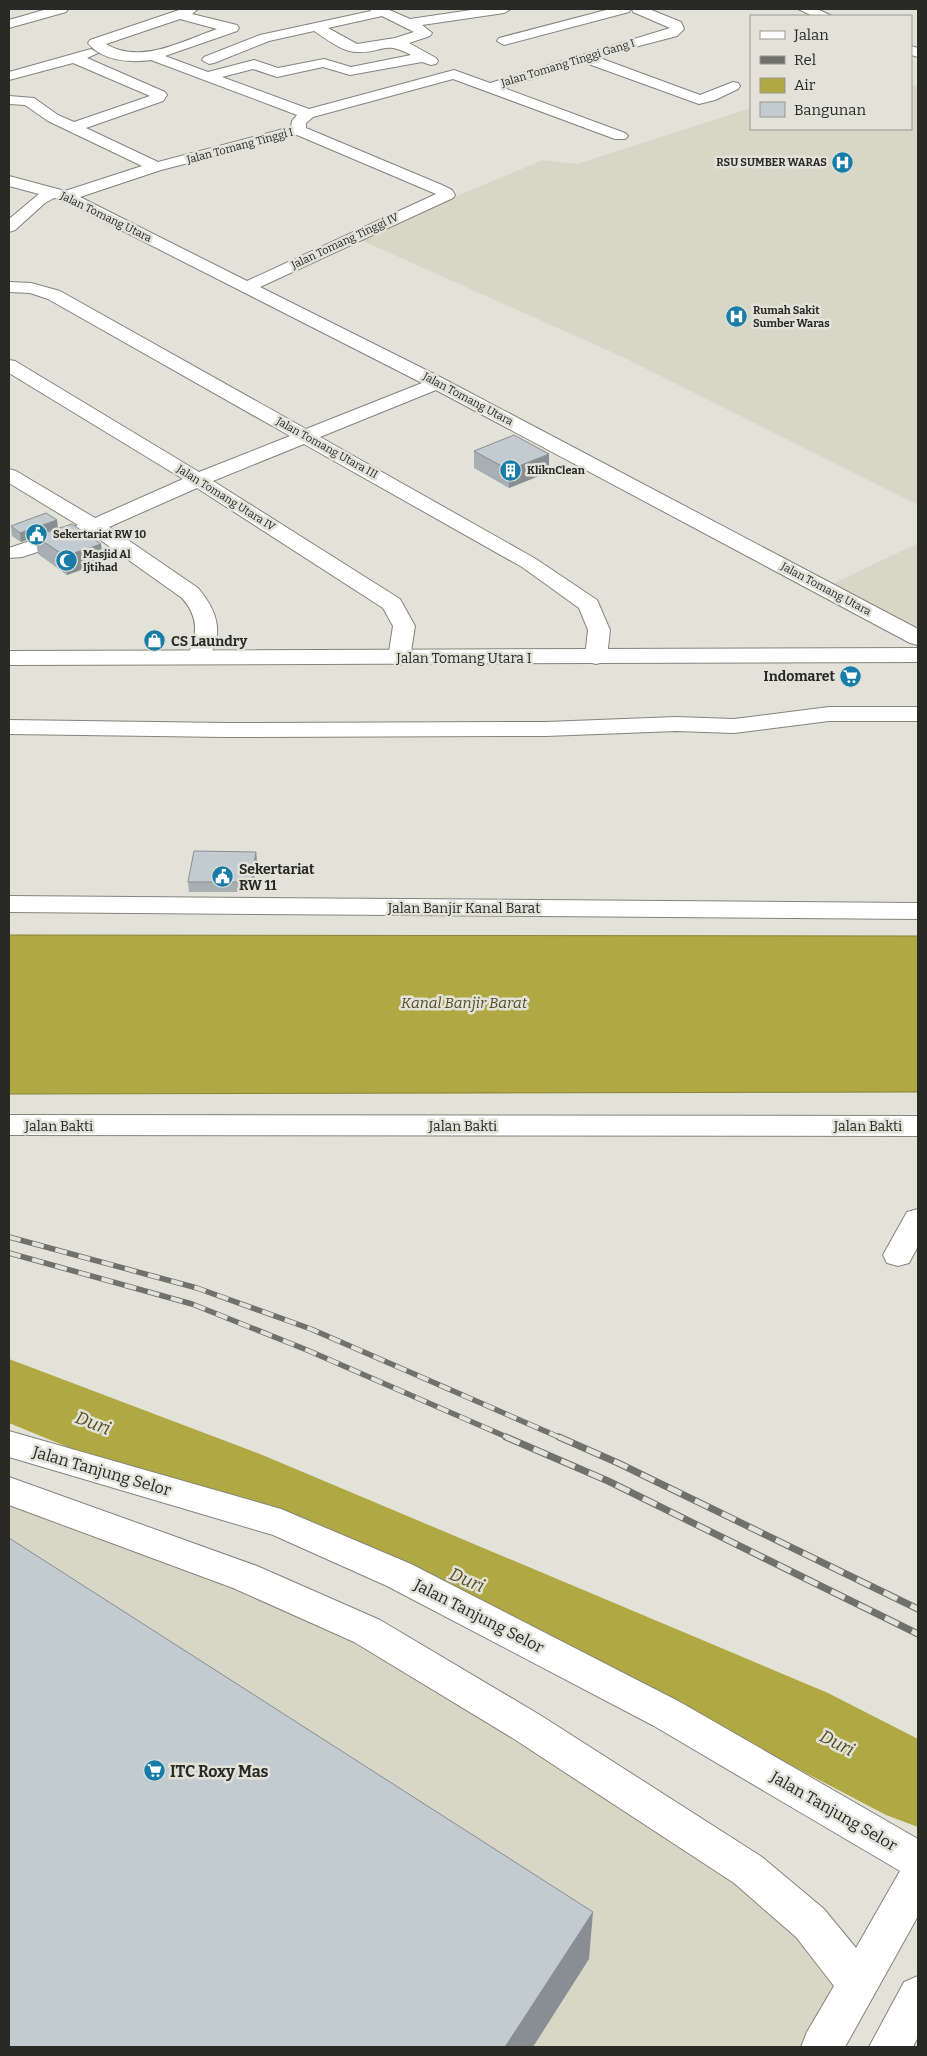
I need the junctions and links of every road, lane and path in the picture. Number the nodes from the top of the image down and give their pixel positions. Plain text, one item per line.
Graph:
1 (61, 9) edge
2 (192, 9) edge
3 (504, 9) edge
4 (624, 9) edge
5 (638, 9) edge
6 (829, 9) edge
7 (380, 10) edge
8 (141, 12) dead end
9 (815, 12) edge
10 (179, 15) junction
11 (162, 21) junction
12 (409, 23) junction
13 (9, 24) edge
14 (315, 26) junction
15 (504, 41) dead end
16 (398, 42) junction
17 (102, 50) junction
18 (152, 56) junction
19 (425, 57) junction
20 (583, 57) junction
21 (74, 58) junction
22 (207, 60) dead end
23 (454, 74) junction
24 (9, 76) edge
25 (209, 76) junction
26 (733, 86) dead end
27 (490, 87) junction
28 (9, 100) edge
29 (308, 114) junction
30 (74, 127) junction
31 (298, 130) junction
32 (620, 136) dead end
33 (156, 167) junction
34 (9, 181) edge
35 (60, 194) junction
36 (9, 227) edge
37 (9, 286) edge
38 (247, 287) junction
39 (9, 365) edge
40 (437, 383) junction
41 (307, 436) junction
42 (9, 475) edge
43 (198, 480) junction
44 (94, 526) junction
45 (15, 553) dead end
46 (918, 638) edge
47 (918, 655) edge
48 (198, 657) junction
49 (596, 657) junction
50 (9, 658) edge
51 (399, 658) junction
52 (918, 714) edge
53 (9, 727) edge
54 (9, 904) edge
55 (918, 911) edge
56 (9, 1126) edge
57 (918, 1126) edge
58 (918, 1220) edge
59 (898, 1255) dead end
60 (9, 1444) edge
61 (9, 1490) edge
62 (918, 1860) edge
63 (918, 1878) edge
64 (858, 1983) junction
65 (918, 1996) edge
66 (827, 2042) edge
67 (890, 2047) edge

1 - 13 street
2 - 10 street
3 - 12 street
4 - 15 street
5 - 20 street, Jalan Tomang Tinggi Gang I
6 - 9 street
7 - 12 street
7 - 14 street
8 - 11 street
10 - 11 street
10 - 18 street
11 - 17 street
12 - 16 street
14 - 16 street
14 - 22 street
16 - 19 street
17 - 18 street
17 - 21 street
18 - 25 street
19 - 23 street
19 - 25 street
20 - 26 street
20 - 27 street, Jalan Tomang Tinggi Gang I
21 - 24 street
21 - 30 street
23 - 27 street
23 - 29 street, Jalan Tomang Tinggi I
25 - 29 street
27 - 32 street, Jalan Tomang Tinggi Gang I
28 - 30 street
29 - 31 street, Jalan Tomang Tinggi I
30 - 33 street
31 - 33 street, Jalan Tomang Tinggi I
31 - 38 street, Jalan Tomang Tinggi IV
33 - 35 street, Jalan Tomang Tinggi I
34 - 35 street, Jalan Tomang Utara
35 - 36 street, Jalan Tomang Tinggi I
35 - 38 street, Jalan Tomang Utara
37 - 41 street, Jalan Tomang Utara III
38 - 40 street, Jalan Tomang Utara
39 - 43 street, Jalan Tomang Utara IV
40 - 41 street
40 - 46 street, Jalan Tomang Utara
41 - 43 street
41 - 49 street, Jalan Tomang Utara III
42 - 44 street
43 - 44 street
43 - 51 street, Jalan Tomang Utara IV
44 - 45 street
44 - 48 street
47 - 49 street, Jalan Tomang Utara I
48 - 50 street, Jalan Tomang Utara I
48 - 51 street, Jalan Tomang Utara I
49 - 51 street, Jalan Tomang Utara I
52 - 53 street
54 - 55 street, Jalan Banjir Kanal Barat
56 - 57 street, Jalan Bakti
58 - 59 street
60 - 62 street, Jalan Tanjung Selor
61 - 64 street
63 - 64 street
64 - 66 street
65 - 67 street

